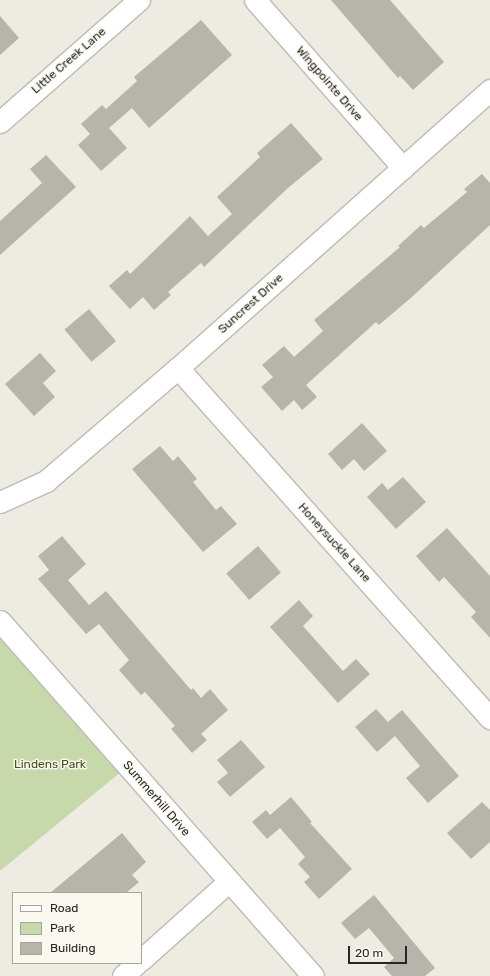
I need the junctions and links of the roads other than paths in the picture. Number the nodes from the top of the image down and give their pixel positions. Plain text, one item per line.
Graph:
1 (139, 0) edge
2 (255, 0) edge
3 (490, 90) edge
4 (0, 122) edge
5 (403, 168) junction
6 (178, 368) junction
7 (0, 502) edge
8 (0, 621) edge
9 (490, 718) edge
10 (229, 881) junction
11 (142, 959) edge
12 (136, 964) edge
13 (123, 976) edge
14 (313, 976) edge

1 - 4 street, Little Creek Lane
2 - 5 street, Wingpointe Drive
3 - 5 street, Suncrest Drive
5 - 6 street, Suncrest Drive
6 - 7 street, Suncrest Drive
6 - 9 street, Honeysuckle Lane
8 - 10 street, Summerhill Drive
10 - 11 street
10 - 14 street, Summerhill Drive
12 - 13 street

